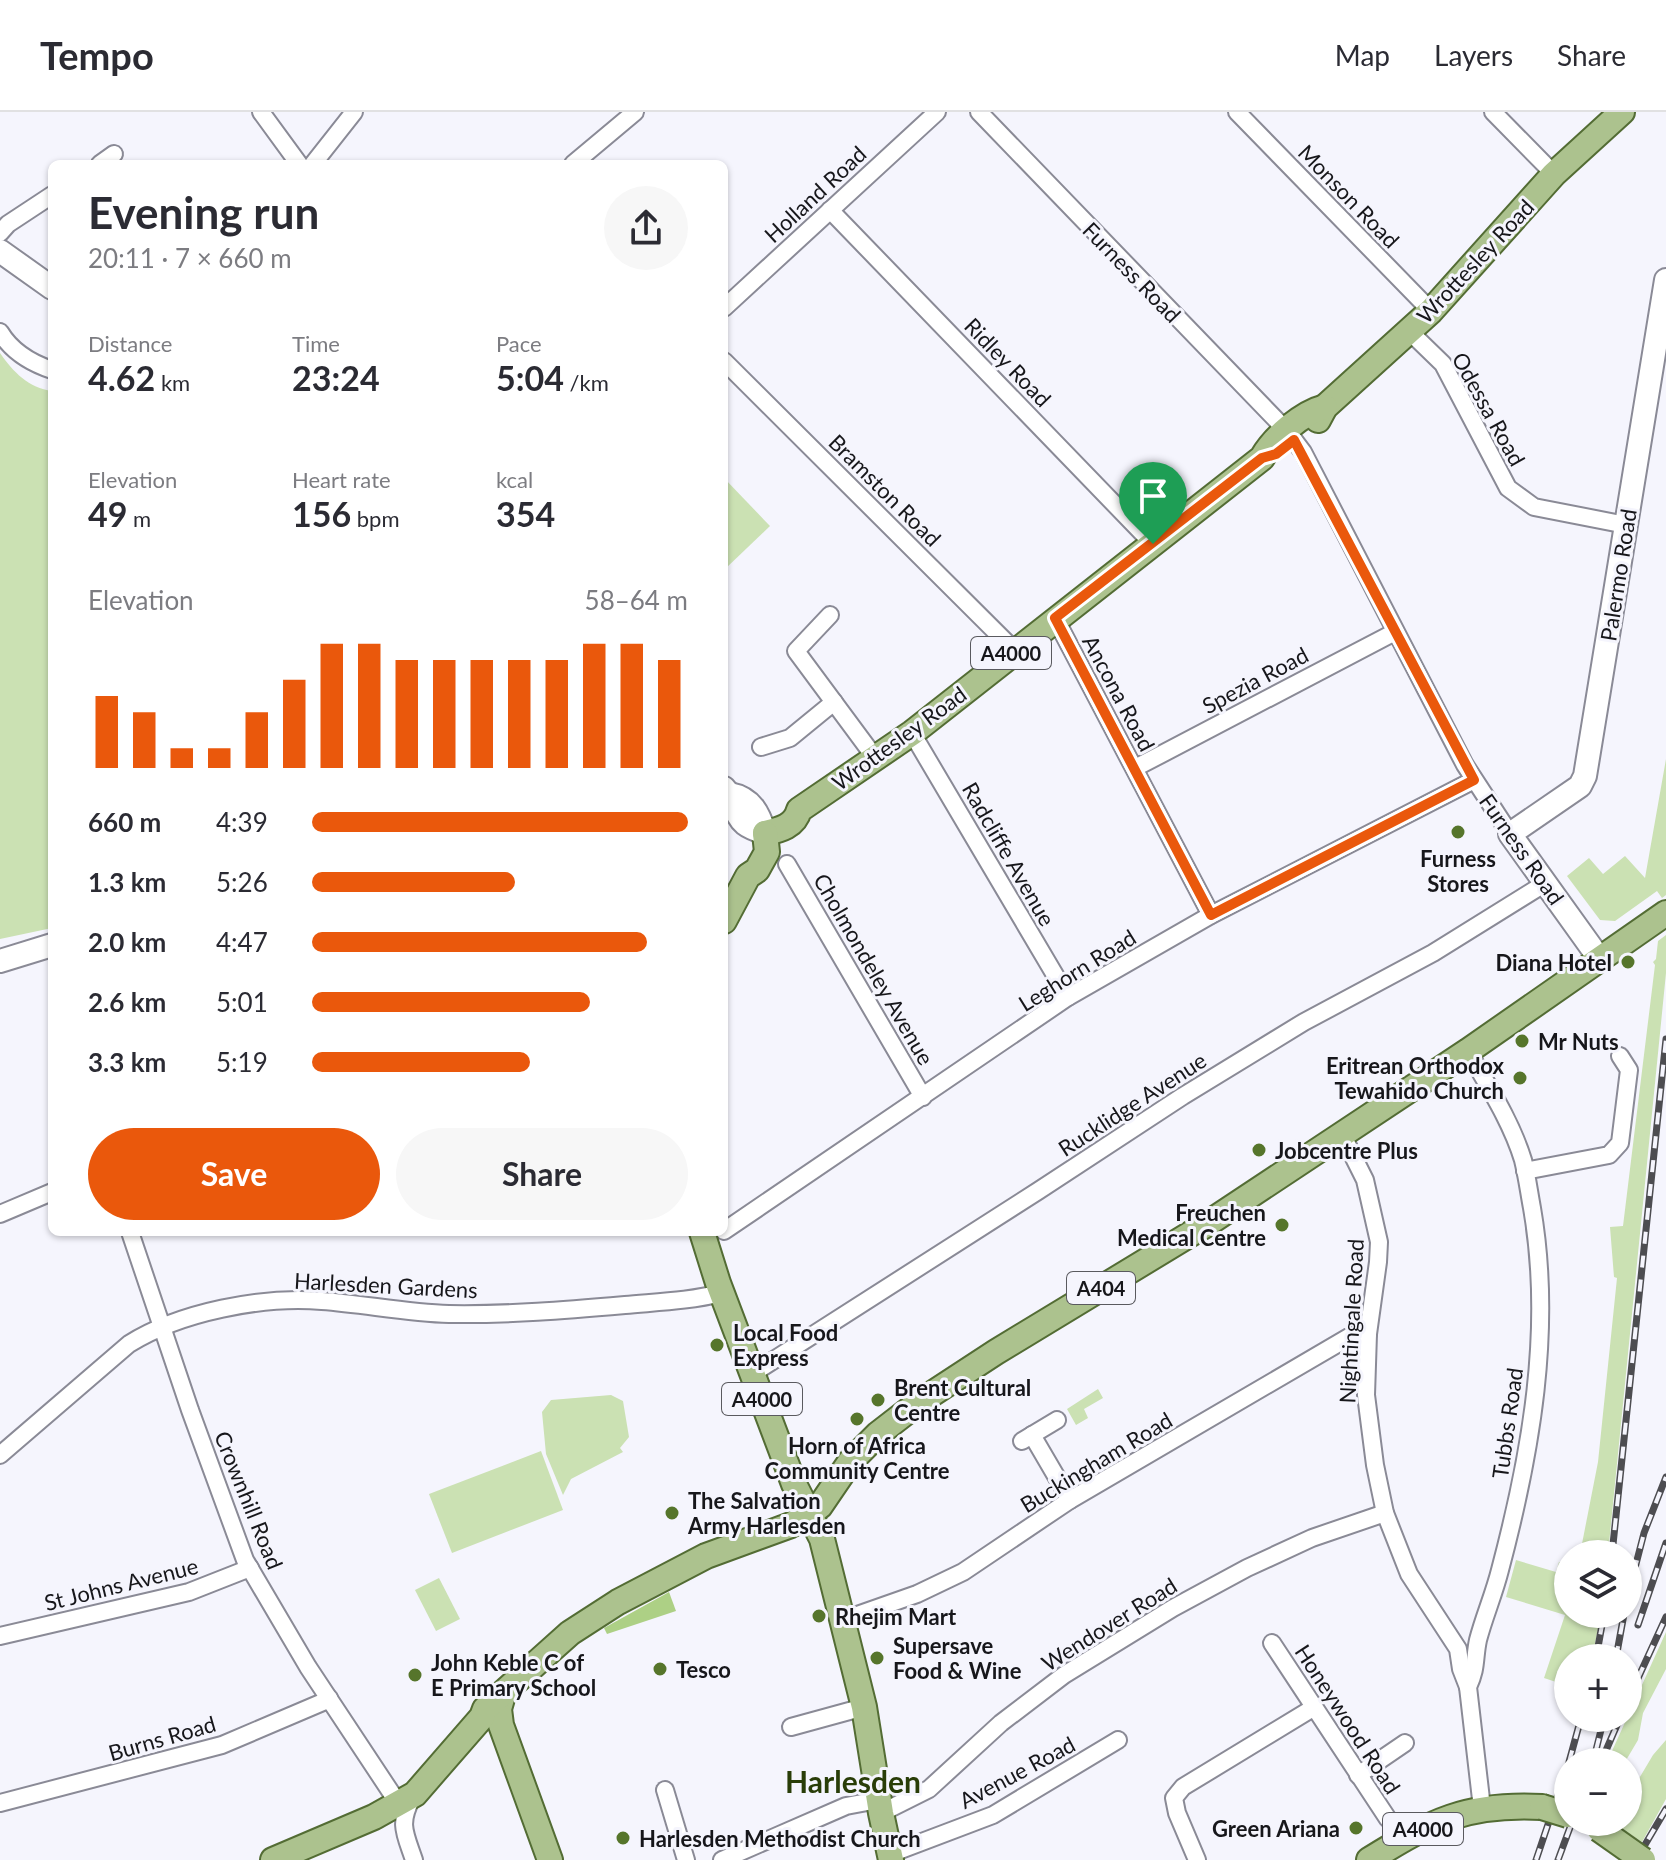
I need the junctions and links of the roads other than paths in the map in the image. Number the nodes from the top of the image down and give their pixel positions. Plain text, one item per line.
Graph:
1 (261, 112) edge
2 (354, 112) edge
3 (635, 112) edge
4 (937, 112) edge
5 (979, 112) edge
6 (1237, 112) edge
7 (1493, 112) edge
8 (1622, 112) edge
9 (114, 154) dead end
10 (106, 160) edge
11 (296, 160) edge
12 (316, 160) edge
13 (578, 160) edge
14 (1554, 174) junction
15 (48, 198) edge
16 (830, 210) junction
17 (0, 233) edge
18 (0, 251) edge
19 (1666, 280) edge
20 (48, 285) edge
21 (728, 304) edge
22 (1431, 311) junction
23 (1409, 331) junction
24 (0, 332) edge
25 (728, 365) edge
26 (48, 369) edge
27 (1290, 435) junction
28 (1626, 525) junction
29 (1153, 544) junction
30 (830, 615) dead end
31 (1055, 618) junction
32 (1395, 632) junction
33 (1014, 650) junction
34 (834, 702) junction
35 (912, 733) junction
36 (761, 747) dead end
37 (876, 759) junction
38 (1135, 768) junction
39 (1474, 780) junction
40 (728, 791) edge
41 (1510, 834) junction
42 (767, 849) junction
43 (1544, 884) junction
44 (728, 914) edge
45 (1211, 915) junction
46 (1663, 915) edge
47 (48, 946) edge
48 (1599, 958) junction
49 (0, 961) edge
50 (1068, 997) junction
51 (1468, 1051) junction
52 (1620, 1056) dead end
53 (923, 1097) junction
54 (1342, 1134) junction
55 (1525, 1171) junction
56 (48, 1194) edge
57 (0, 1214) edge
58 (728, 1228) edge
59 (131, 1236) edge
60 (703, 1236) edge
61 (721, 1293) junction
62 (163, 1326) junction
63 (1368, 1334) junction
64 (752, 1374) junction
65 (1057, 1420) dead end
66 (0, 1455) edge
67 (1070, 1500) junction
68 (1385, 1513) junction
69 (810, 1514) junction
70 (250, 1568) junction
71 (843, 1620) junction
72 (0, 1636) edge
73 (1272, 1643) dead end
74 (1468, 1687) junction
75 (329, 1698) junction
76 (864, 1707) junction
77 (1313, 1708) junction
78 (491, 1721) junction
79 (791, 1727) dead end
80 (1118, 1740) dead end
81 (1405, 1743) dead end
82 (1358, 1775) junction
83 (665, 1790) dead end
84 (407, 1798) junction
85 (0, 1803) edge
86 (880, 1807) junction
87 (1482, 1808) junction
88 (1554, 1811) edge
89 (1388, 1819) dead end
90 (1607, 1836) edge
91 (890, 1857) edge
92 (273, 1860) edge
93 (414, 1860) edge
94 (550, 1860) edge
95 (686, 1860) edge
96 (722, 1860) edge
97 (1197, 1860) edge
98 (1369, 1860) edge
99 (1643, 1860) edge

1 - 11 street
2 - 12 street
3 - 13 street
4 - 16 street, Holland Road
5 - 27 street, Furness Road
6 - 22 street, Monson Road
7 - 14 street
8 - 14 main road, Wrottesley Road / A4000
9 - 10 street
14 - 22 main road, Wrottesley Road / A4000
15 - 17 street
16 - 21 street, Holland Road
16 - 29 street, Ridley Road
18 - 20 street
19 - 28 street, Palermo Road
22 - 23 main road, Wrottesley Road / A4000
23 - 27 main road, Wrottesley Road / A4000
23 - 28 street, Odessa Road
24 - 26 street
25 - 33 street, Bramston Road
27 - 29 main road, Wrottesley Road / A4000
27 - 32 street, Furness Road
28 - 41 street, Palermo Road
29 - 31 main road, Wrottesley Road / A4000
30 - 34 street
31 - 33 main road, Wrottesley Road / A4000
31 - 38 street, Ancona Road
32 - 38 street, Spezia Road
32 - 39 street, Furness Road
33 - 35 main road, Wrottesley Road / A4000
34 - 36 street
34 - 37 street
35 - 37 main road, Wrottesley Road / A4000
35 - 50 street, Radcliffe Avenue
37 - 42 main road, Wrottesley Road / A4000
38 - 45 street, Ancona Road
39 - 41 street, Furness Road
39 - 45 street, Leghorn Road
40 - 42 street
41 - 43 street, Furness Road
42 - 44 main road
42 - 53 street, Cholmondeley Avenue
43 - 48 street, Furness Road
43 - 64 street, Rucklidge Avenue
45 - 50 street, Leghorn Road
46 - 48 main road, A404
47 - 49 street
48 - 51 main road, A404
50 - 53 street, Leghorn Road
51 - 54 main road, A404
51 - 55 street, Tubbs Road
52 - 55 street
53 - 58 street, Leghorn Road
54 - 63 street, Nightingale Road
54 - 69 main road, A404
55 - 74 street, Tubbs Road
56 - 57 street
59 - 62 street, Crownhill Road
60 - 61 main road, A4000
61 - 62 street, Harlesden Gardens
61 - 64 main road, A4000
62 - 66 street, Harlesden Gardens
62 - 70 street, Crownhill Road
63 - 67 street, Buckingham Road
63 - 68 street, Nightingale Road
64 - 69 main road, A4000
65 - 67 street
67 - 71 street, Buckingham Road
68 - 74 street, Nightingale Road
68 - 86 street, Wendover Road
69 - 71 main road
69 - 78 main road, A404
70 - 72 street, St Johns Avenue
70 - 75 street, Crownhill Road
71 - 76 main road
73 - 77 street, Honeywood Road
74 - 87 street, Tubbs Road
75 - 84 street, Crownhill Road
75 - 85 street, Burns Road
76 - 79 street
76 - 86 main road
77 - 82 street, Honeywood Road
77 - 97 street
78 - 84 main road, A404
78 - 94 main road
80 - 91 street, Avenue Road
81 - 82 street
82 - 89 street, Honeywood Road
83 - 95 street
84 - 92 main road, A404
84 - 93 street
86 - 91 main road
86 - 96 street, Wendover Road
87 - 88 main road, A4000, bridge
87 - 98 main road, A4000
90 - 99 main road, bridge

